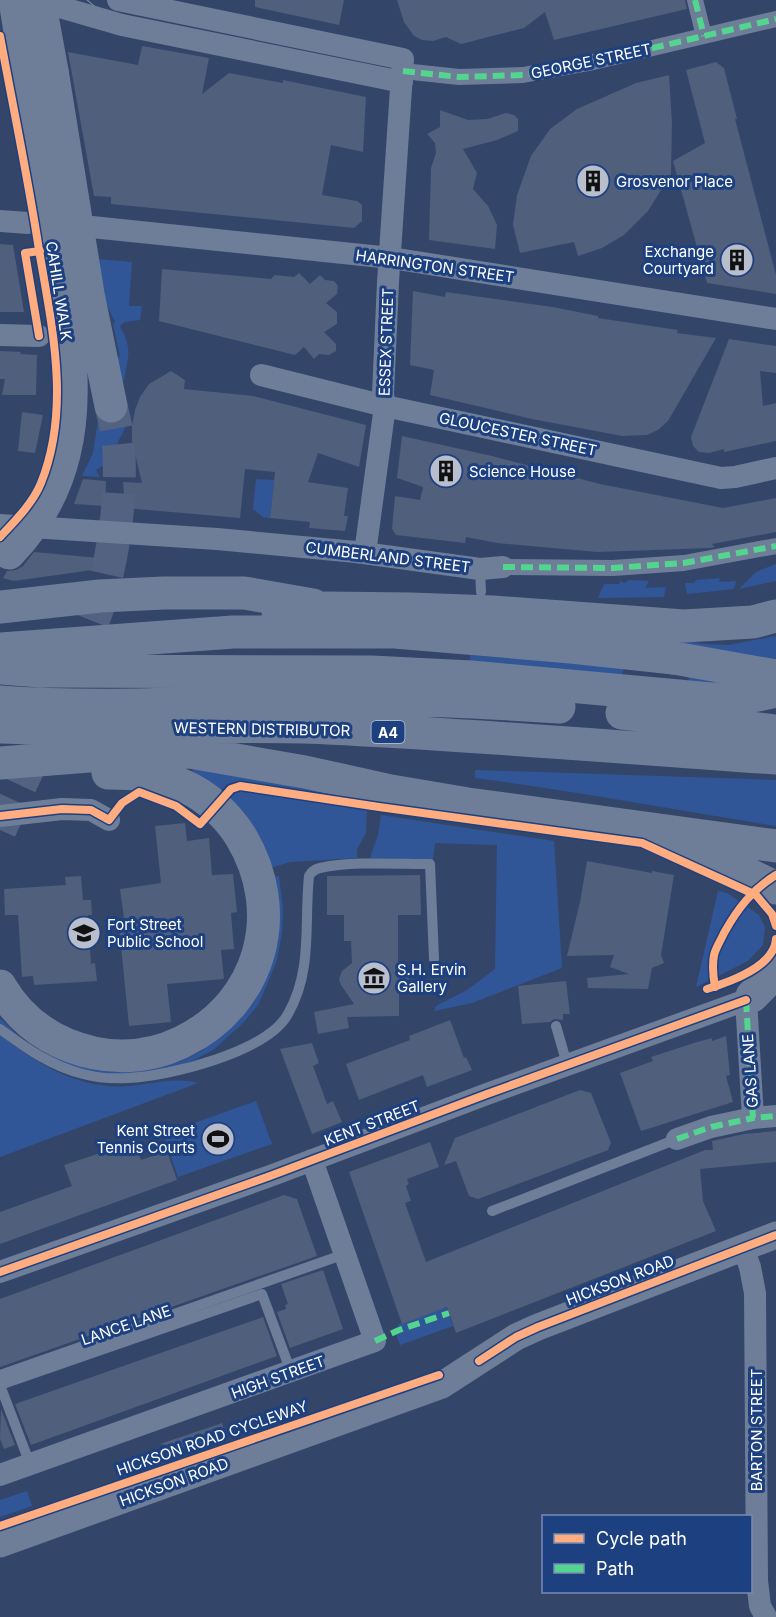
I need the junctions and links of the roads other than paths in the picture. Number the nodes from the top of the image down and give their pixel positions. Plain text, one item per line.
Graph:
1 (15, 0) edge
2 (39, 0) edge
3 (50, 0) edge
4 (118, 0) edge
5 (695, 0) edge
6 (776, 20) edge
7 (704, 36) junction
8 (403, 70) junction
9 (0, 221) edge
10 (27, 223) dead end
11 (92, 227) dead end
12 (391, 258) junction
13 (776, 319) edge
14 (0, 335) edge
15 (39, 336) dead end
16 (261, 375) dead end
17 (111, 406) tunnel mouth
18 (385, 406) junction
19 (776, 468) edge
20 (776, 546) edge
21 (3, 547) edge
22 (365, 553) junction
23 (503, 567) joint
24 (480, 569) junction
25 (481, 592) dead end
26 (283, 599) junction
27 (0, 607) edge
28 (326, 608) junction
29 (98, 616) junction
30 (776, 616) edge
31 (0, 621) edge
32 (223, 633) junction
33 (0, 649) edge
34 (0, 668) edge
35 (194, 670) junction
36 (776, 676) edge
37 (0, 691) edge
38 (776, 692) edge
39 (0, 702) edge
40 (776, 715) edge
41 (679, 720) junction
42 (0, 727) edge
43 (776, 731) edge
44 (776, 758) edge
45 (0, 763) edge
46 (305, 772) junction
47 (0, 773) edge
48 (0, 816) edge
49 (109, 820) dead end
50 (627, 826) junction
51 (776, 835) edge
52 (776, 846) edge
53 (773, 888) edge
54 (434, 959) dead end
55 (776, 972) edge
56 (0, 986) edge
57 (762, 995) edge
58 (556, 1026) dead end
59 (0, 1029) edge
60 (567, 1064) junction
61 (776, 1116) edge
62 (753, 1118) junction
63 (677, 1139) joint
64 (312, 1160) junction
65 (492, 1211) dead end
66 (776, 1235) edge
67 (743, 1248) junction
68 (345, 1254) junction
69 (0, 1272) edge
70 (291, 1372) junction
71 (0, 1375) edge
72 (30, 1464) junction
73 (0, 1475) edge
74 (0, 1544) edge
75 (764, 1615) edge

1 - 21 highway, bridge
2 - 17 highway, bridge
3 - 8 street, GEORGE STREET
4 - 8 street, GEORGE STREET
5 - 7 street
6 - 7 street, GEORGE STREET
7 - 8 street, GEORGE STREET
8 - 12 street, ESSEX STREET
9 - 10 street
11 - 12 street, HARRINGTON STREET
12 - 13 street, HARRINGTON STREET
12 - 18 street, ESSEX STREET
14 - 15 street
16 - 18 street, GLOUCESTER STREET
18 - 19 street, GLOUCESTER STREET
18 - 22 street, ESSEX STREET
20 - 23 street, CUMBERLAND STREET
21 - 22 street, CUMBERLAND STREET
22 - 24 street, CUMBERLAND STREET
23 - 24 street, CUMBERLAND STREET
24 - 25 lane
26 - 27 highway
26 - 28 highway
26 - 29 highway
28 - 30 highway
28 - 32 highway
29 - 31 highway
29 - 32 highway
32 - 33 highway
32 - 36 highway, bridge
34 - 35 highway
35 - 37 highway
35 - 38 highway
39 - 41 highway
40 - 41 highway
41 - 43 highway
42 - 44 highway, WESTERN DISTRIBUTOR / A4
45 - 46 highway
46 - 50 highway
46 - 51 highway
47 - 56 highway
48 - 49 street
50 - 52 highway
50 - 53 highway
54 - 59 lane
55 - 57 highway
57 - 60 street, KENT STREET
57 - 62 street, GAS LANE
58 - 60 lane
60 - 64 street, KENT STREET
61 - 62 street, GAS LANE
62 - 63 street
63 - 65 lane
64 - 68 street, HIGH STREET
64 - 69 street, KENT STREET
66 - 67 street, HICKSON ROAD
67 - 74 street, HICKSON ROAD
67 - 75 street, BARTON STREET
68 - 70 street, HIGH STREET
68 - 71 lane
70 - 72 street, HIGH STREET
70 - 72 lane, LANCE LANE
72 - 73 street, HIGH STREET

